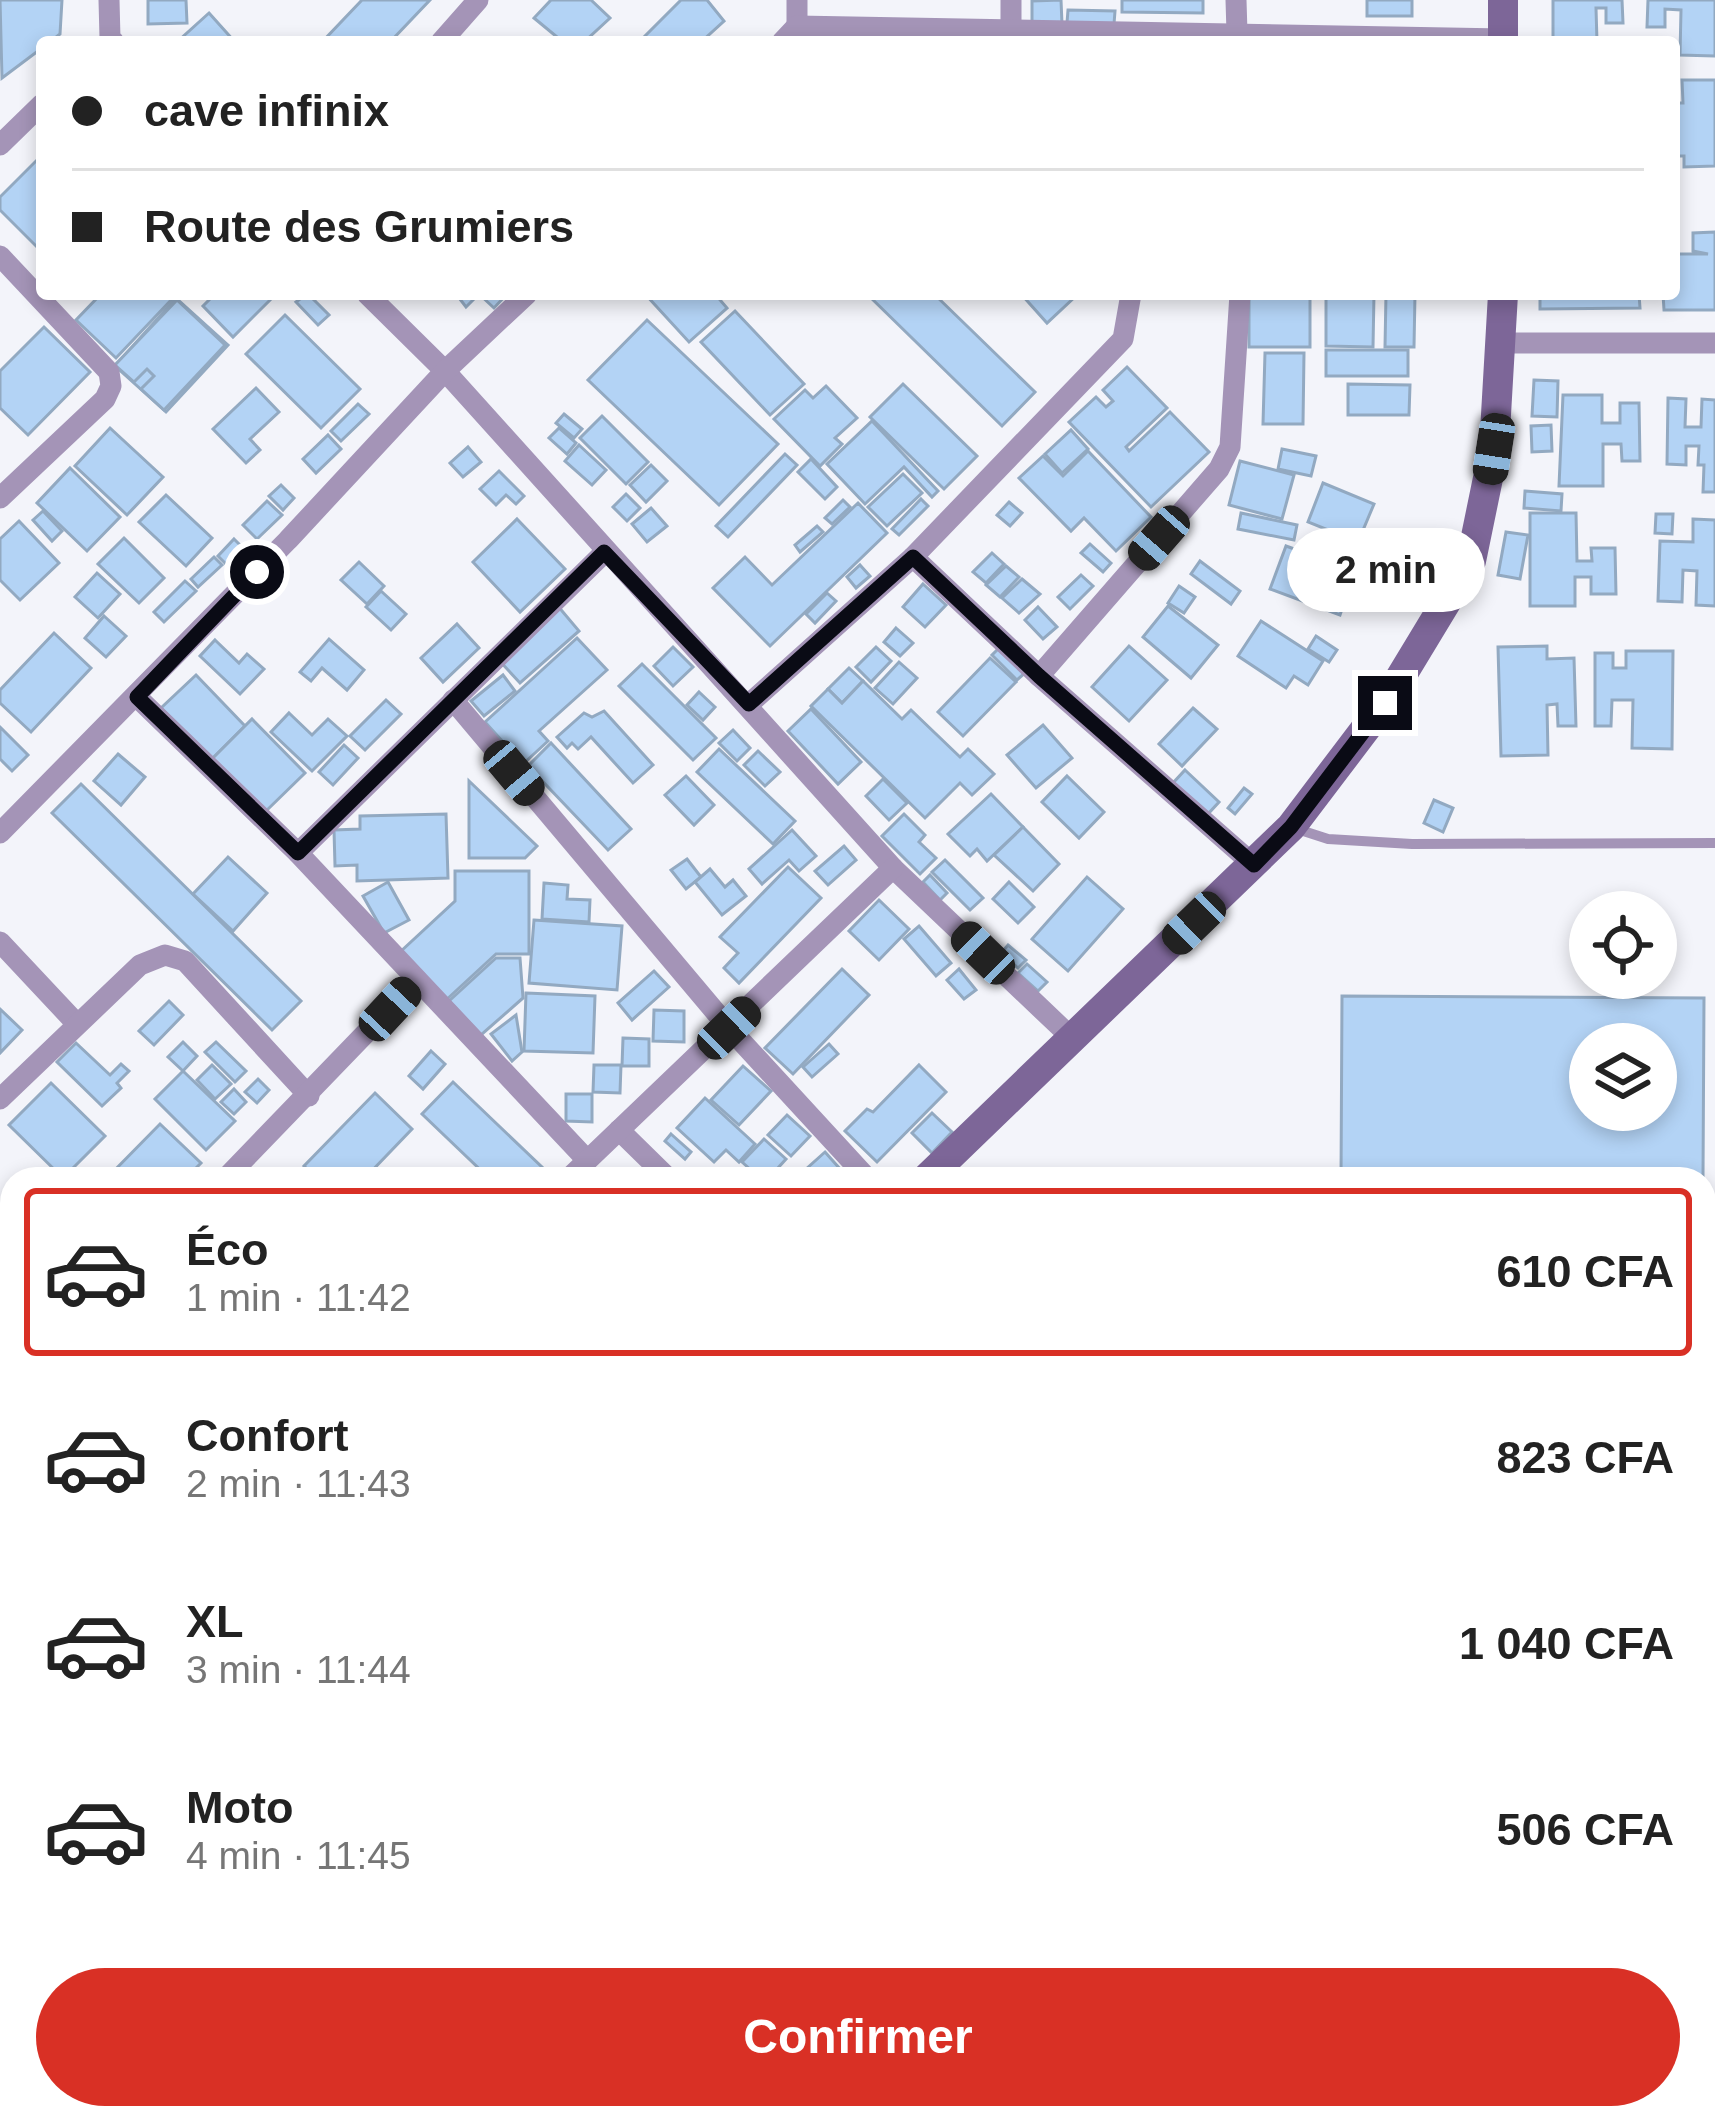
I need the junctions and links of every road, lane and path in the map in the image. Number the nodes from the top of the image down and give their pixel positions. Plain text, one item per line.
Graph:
1 (110, 0) edge
2 (478, 0) edge
3 (797, 0) edge
4 (1011, 0) edge
5 (1236, 0) edge
6 (1503, 0) edge
7 (1011, 32) junction
8 (1237, 33) junction
9 (789, 34) edge
10 (110, 36) edge
11 (446, 36) edge
12 (1121, 36) edge
13 (1170, 36) edge
14 (1351, 36) edge
15 (1503, 36) edge
16 (36, 110) edge
17 (0, 145) edge
18 (0, 256) edge
19 (36, 294) edge
20 (41, 300) edge
21 (373, 300) edge
22 (521, 300) edge
23 (1130, 300) edge
24 (1240, 300) edge
25 (1503, 300) edge
26 (1503, 343) junction
27 (1715, 343) edge
28 (445, 371) junction
29 (0, 498) edge
30 (604, 552) junction
31 (913, 557) junction
32 (1039, 676) junction
33 (137, 697) junction
34 (453, 700) junction
35 (749, 704) junction
36 (1291, 827) junction
37 (0, 833) edge
38 (1715, 843) edge
39 (298, 853) junction
40 (1254, 865) junction
41 (893, 868) junction
42 (0, 942) edge
43 (417, 980) junction
44 (76, 1023) junction
45 (729, 1028) junction
46 (1073, 1039) junction
47 (309, 1096) junction
48 (0, 1099) edge
49 (619, 1130) junction
50 (587, 1160) junction
51 (237, 1167) edge
52 (580, 1167) edge
53 (657, 1167) edge
54 (857, 1167) edge
55 (939, 1167) edge

1 - 10 street
2 - 11 street
3 - 9 street
4 - 7 street
5 - 8 street
6 - 15 main road
7 - 9 street
7 - 12 street
8 - 13 street
8 - 14 street
16 - 17 street
18 - 19 street
20 - 29 street
21 - 28 street
22 - 28 street
23 - 31 street
24 - 32 street
25 - 26 main road
26 - 27 street
26 - 36 main road
28 - 30 street
28 - 33 street
30 - 34 street
30 - 35 street
31 - 32 street
31 - 35 street
32 - 40 street
33 - 37 street
33 - 39 street
34 - 39 street
34 - 45 street
35 - 41 street
36 - 38 lane
36 - 40 main road
39 - 43 street
40 - 46 main road
41 - 45 street
41 - 46 street
42 - 44 street
43 - 47 street
43 - 50 street
44 - 47 street
44 - 48 street
45 - 49 street
45 - 54 street
46 - 55 main road
47 - 51 street
49 - 50 street
49 - 53 street
50 - 52 street

